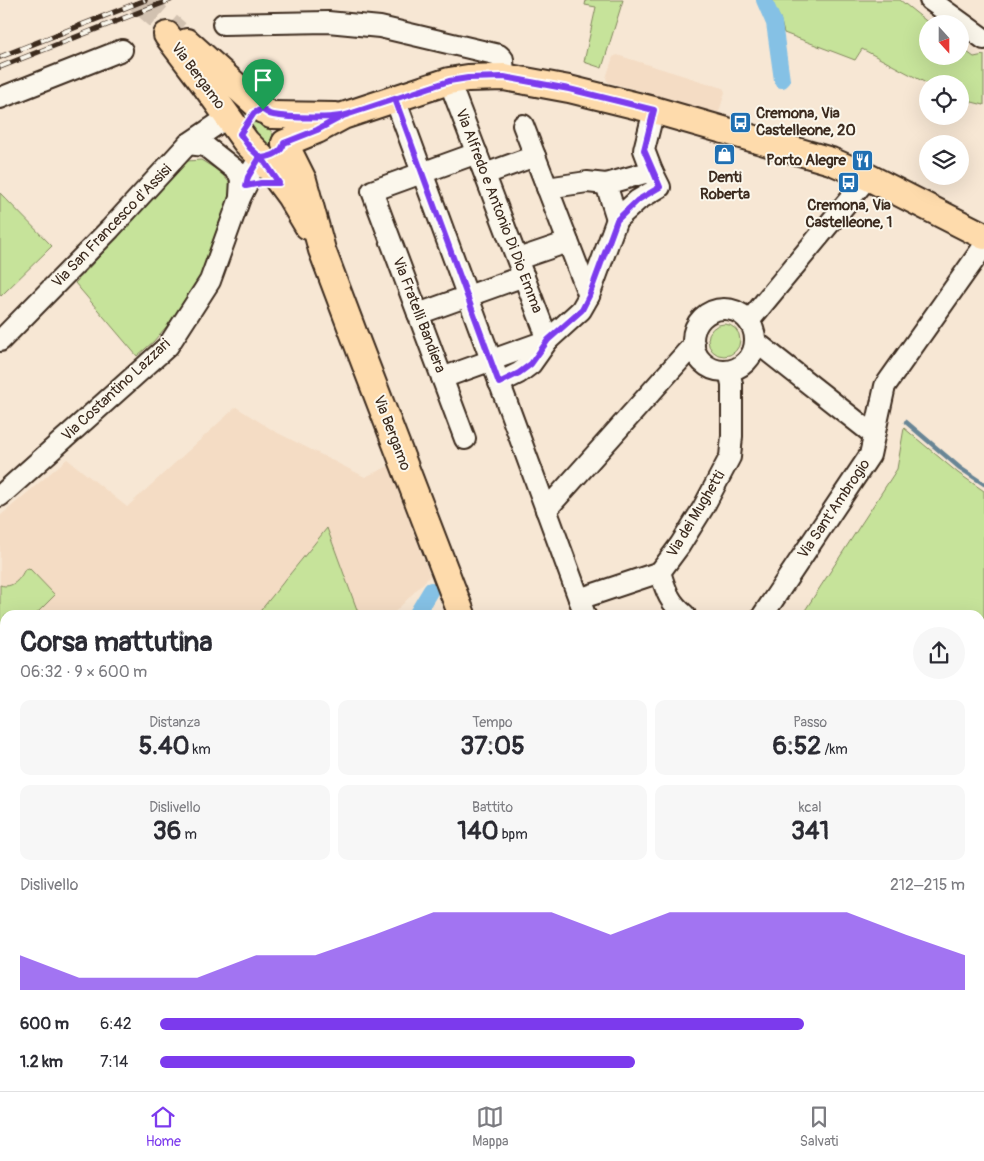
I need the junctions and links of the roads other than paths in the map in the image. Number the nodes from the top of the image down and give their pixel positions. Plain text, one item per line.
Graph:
1 (930, 0) edge
2 (223, 24) dead end
3 (984, 39) edge
4 (122, 50) dead end
5 (504, 77) junction
6 (449, 81) junction
7 (0, 98) edge
8 (395, 99) junction
9 (654, 110) junction
10 (265, 112) junction
11 (343, 116) junction
12 (234, 125) junction
13 (523, 125) dead end
14 (317, 130) junction
15 (285, 143) junction
16 (188, 144) junction
17 (477, 153) junction
18 (535, 156) junction
19 (261, 158) junction
20 (652, 171) junction
21 (422, 174) junction
22 (485, 174) junction
23 (868, 177) junction
24 (279, 183) junction
25 (606, 184) junction
26 (547, 188) junction
27 (243, 192) junction
28 (308, 193) junction
29 (617, 220) junction
30 (984, 236) edge
31 (568, 242) junction
32 (984, 246) edge
33 (322, 250) junction
34 (521, 268) junction
35 (468, 296) junction
36 (589, 296) junction
37 (418, 314) junction
38 (749, 321) junction
39 (548, 340) junction
40 (0, 341) edge
41 (756, 342) junction
42 (694, 344) junction
43 (491, 360) junction
44 (729, 371) junction
45 (442, 378) junction
46 (499, 383) junction
47 (874, 436) junction
48 (465, 440) dead end
49 (2, 490) edge
50 (546, 510) junction
51 (660, 572) junction
52 (582, 607) edge
53 (460, 610) edge
54 (679, 610) edge
55 (766, 610) edge

1 - 3 street
2 - 5 street
4 - 7 street
5 - 6 main road
5 - 9 main road
6 - 8 main road
6 - 17 street, Via Alfredo e Antonio Di Dio Emma
8 - 11 main road
8 - 21 street
9 - 20 street
9 - 23 main road
10 - 11 main road
10 - 12 main road
10 - 12 main road, Via Bergamo
10 - 15 main road
11 - 14 main road
12 - 16 street, Via San Francesco d'Assisi
12 - 19 main road
13 - 18 street
14 - 15 main road
14 - 28 main road, Via Bergamo
15 - 19 main road
15 - 28 main road, Via Bergamo
16 - 27 street
16 - 40 street, Via San Francesco d'Assisi
17 - 21 street
17 - 22 street, Via Alfredo e Antonio Di Dio Emma
18 - 22 street
18 - 26 street
19 - 24 main road, Via Bergamo
19 - 27 street, Via Costantino Lazzari
20 - 25 street
20 - 29 street
21 - 35 street
21 - 37 street, Via Fratelli Bandiera
22 - 34 street, Via Alfredo e Antonio Di Dio Emma
23 - 30 main road
23 - 38 street
24 - 27 street
24 - 33 main road, Via Bergamo
25 - 26 street
25 - 29 street
26 - 31 street
27 - 49 street, Via Costantino Lazzari
28 - 33 main road, Via Bergamo
29 - 36 street
31 - 34 street
31 - 36 street
32 - 47 street, Via Sant'Ambrogio
33 - 53 main road, Via Bergamo
34 - 35 street
34 - 39 street, Via Alfredo e Antonio Di Dio Emma
35 - 37 street
35 - 43 street
36 - 39 street
37 - 45 street, Via Fratelli Bandiera
38 - 41 street
38 - 42 street
39 - 43 street
39 - 46 street
41 - 44 street
41 - 47 street
42 - 44 street
42 - 50 street
43 - 45 street
43 - 46 street
44 - 51 street, Via dei Mughetti
45 - 48 street, Via Fratelli Bandiera
46 - 50 street
47 - 55 street, Via Sant'Ambrogio
50 - 52 street
51 - 52 street, Via dei Mughetti
51 - 54 street

